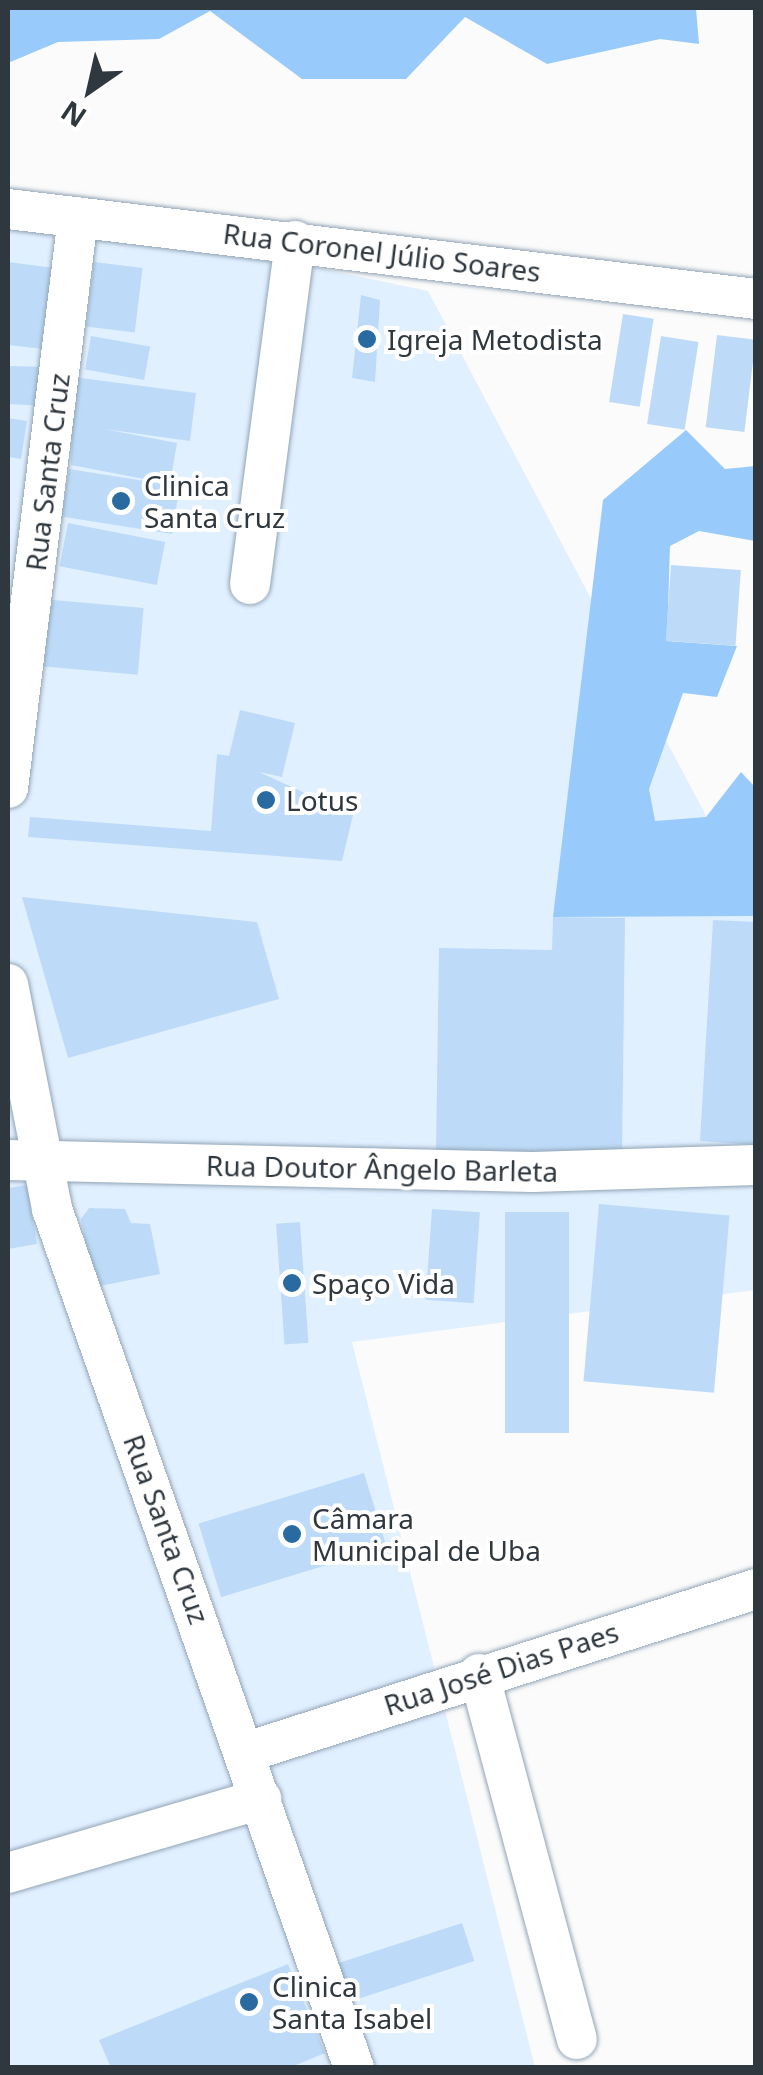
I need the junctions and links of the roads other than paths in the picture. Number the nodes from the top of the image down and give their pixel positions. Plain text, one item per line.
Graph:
1 (8, 208) edge
2 (78, 217) junction
3 (295, 241) junction
4 (756, 298) edge
5 (250, 584) dead end
6 (8, 788) edge
7 (8, 984) edge
8 (23, 1160) edge
9 (756, 1165) edge
10 (756, 1589) edge
11 (479, 1674) junction
12 (247, 1752) junction
13 (261, 1798) junction
14 (8, 1873) edge
15 (577, 2039) dead end
16 (354, 2068) edge

1 - 2 street, Rua Coronel Júlio Soares
2 - 3 street, Rua Coronel Júlio Soares
2 - 6 street, Rua Santa Cruz
3 - 4 street, Rua Coronel Júlio Soares
3 - 5 street
7 - 8 street, Rua Santa Cruz
8 - 9 street, Rua Doutor Ângelo Barleta
8 - 12 street, Rua Santa Cruz
10 - 11 street, Rua José Dias Paes
11 - 12 street, Rua José Dias Paes
11 - 15 street
12 - 13 street, Rua Santa Cruz
13 - 14 street
13 - 16 street, Rua Santa Cruz

